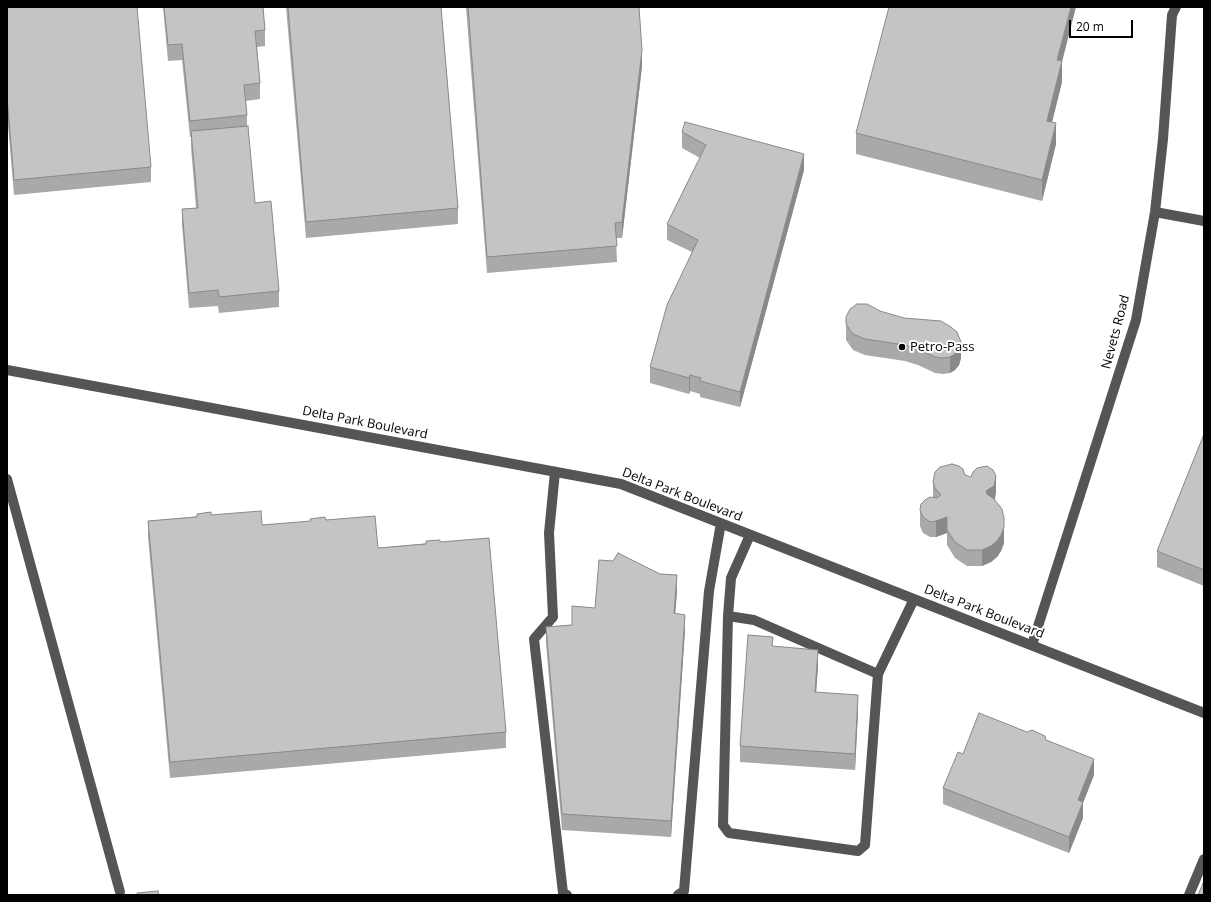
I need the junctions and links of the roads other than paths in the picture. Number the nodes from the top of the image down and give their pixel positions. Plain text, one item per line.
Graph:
1 (1171, 10) edge
2 (1155, 212) junction
3 (1204, 221) edge
4 (7, 370) edge
5 (555, 472) junction
6 (7, 479) edge
7 (721, 523) junction
8 (750, 535) junction
9 (914, 599) junction
10 (728, 616) junction
11 (1032, 645) junction
12 (878, 674) junction
13 (1204, 713) edge
14 (1204, 859) edge
15 (120, 892) dead end
16 (566, 895) edge
17 (678, 895) edge
18 (1188, 895) edge

1 - 2 street, Nevets Road
2 - 3 street
2 - 11 street, Nevets Road
4 - 5 street, Delta Park Boulevard
5 - 7 street, Delta Park Boulevard
5 - 16 street
6 - 15 street
7 - 8 street, Delta Park Boulevard
7 - 17 street
8 - 9 street, Delta Park Boulevard
8 - 10 street
9 - 11 street, Delta Park Boulevard
9 - 12 street
10 - 12 street
10 - 12 street
11 - 13 street, Delta Park Boulevard
14 - 18 street

